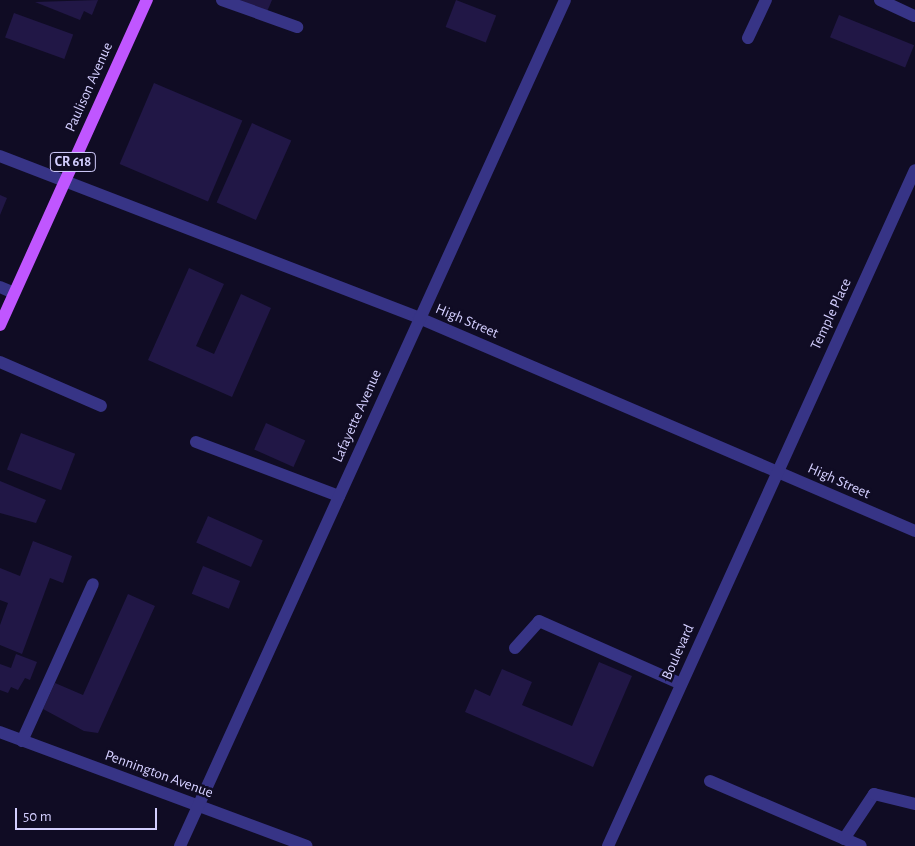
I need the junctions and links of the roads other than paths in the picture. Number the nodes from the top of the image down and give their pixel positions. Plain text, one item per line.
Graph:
1 (147, 0) edge
2 (222, 0) edge
3 (565, 0) edge
4 (766, 0) edge
5 (880, 0) edge
6 (915, 16) edge
7 (297, 27) dead end
8 (748, 38) dead end
9 (0, 156) edge
10 (915, 170) edge
11 (64, 181) junction
12 (0, 287) edge
13 (14, 292) junction
14 (419, 318) junction
15 (0, 325) edge
16 (0, 362) edge
17 (101, 406) dead end
18 (196, 442) dead end
19 (777, 471) junction
20 (339, 496) junction
21 (915, 531) edge
22 (92, 584) dead end
23 (515, 648) dead end
24 (681, 684) junction
25 (0, 732) edge
26 (22, 740) junction
27 (710, 781) dead end
28 (915, 804) edge
29 (199, 806) junction
30 (844, 839) junction
31 (180, 846) edge
32 (307, 846) edge
33 (608, 846) edge
34 (860, 846) edge

1 - 11 main road, Paulison Avenue / CR 618
2 - 7 street
3 - 14 street, Lafayette Avenue
4 - 8 street
5 - 6 street
9 - 11 street, High Street
10 - 19 street, Temple Place
11 - 13 main road, Paulison Avenue / CR 618
11 - 14 street, High Street
12 - 13 street
13 - 15 main road, Paulison Avenue / CR 618
14 - 19 street, High Street
14 - 20 street, Lafayette Avenue
16 - 17 street
18 - 20 street
19 - 21 street, High Street
19 - 24 street, Boulevard
20 - 29 street, Lafayette Avenue
22 - 26 street
23 - 24 street
24 - 33 street, Boulevard
25 - 26 street, Pennington Avenue
26 - 29 street, Pennington Avenue
27 - 30 street
28 - 30 street
29 - 31 street, Lafayette Avenue
29 - 32 street, Pennington Avenue
30 - 34 street

